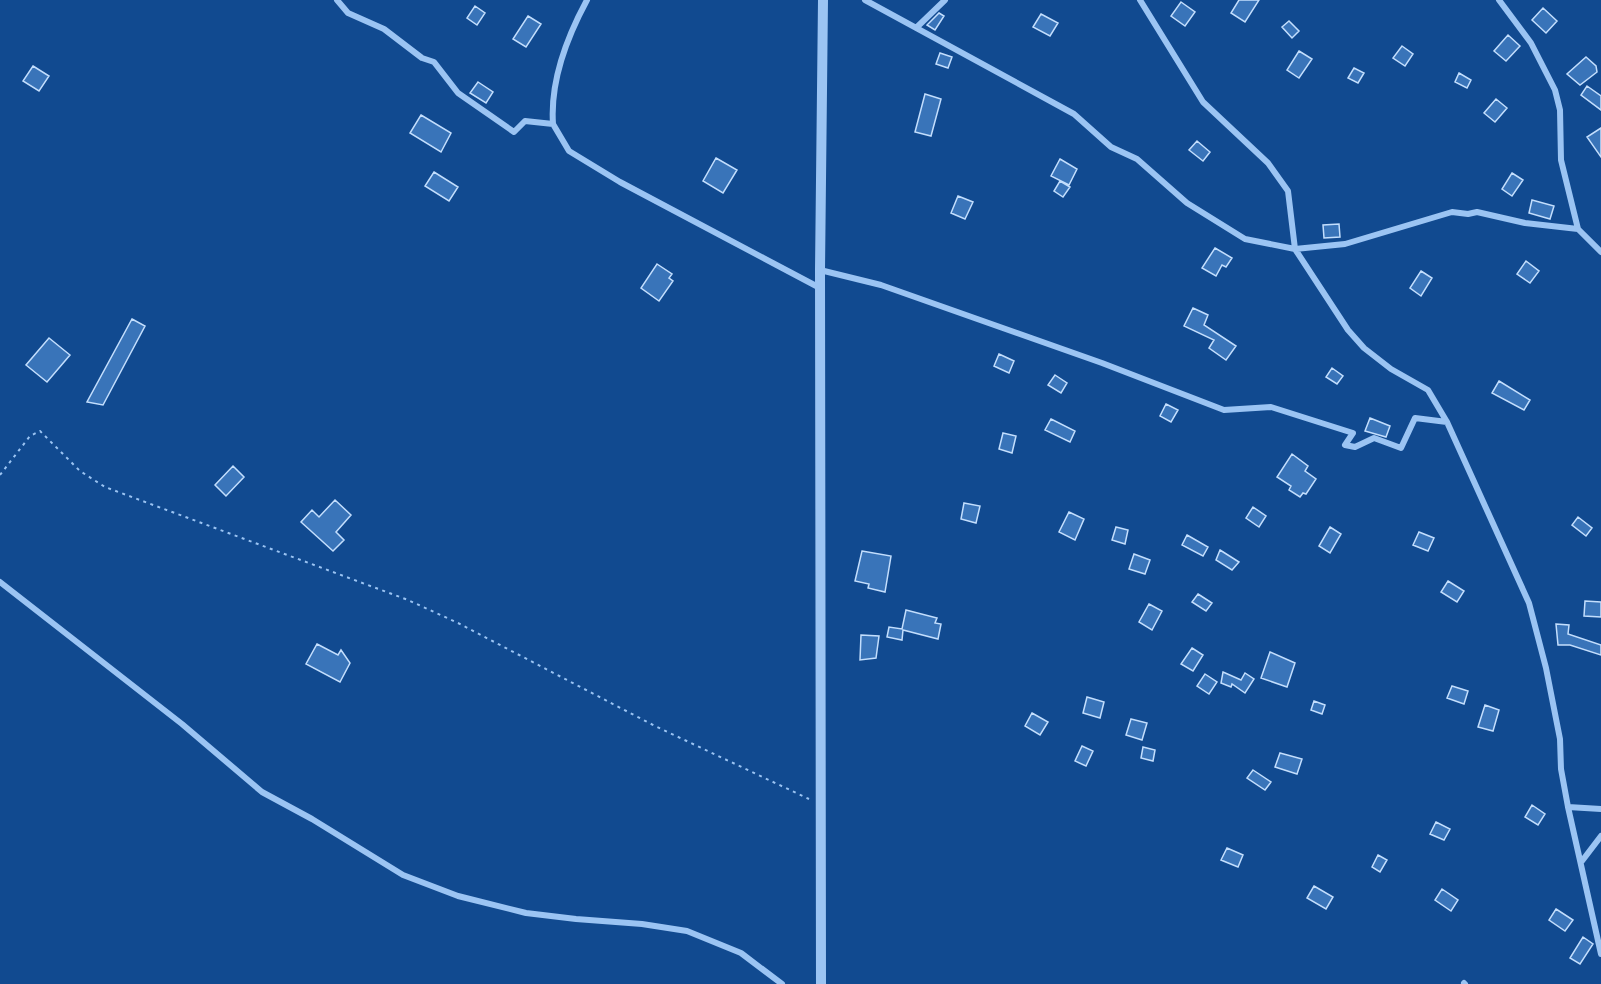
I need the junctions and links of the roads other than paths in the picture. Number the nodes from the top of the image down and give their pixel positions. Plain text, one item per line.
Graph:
1 (337, 0) edge
2 (587, 0) edge
3 (823, 0) edge
4 (865, 0) edge
5 (945, 0) edge
6 (1140, 0) edge
7 (1499, 0) edge
8 (916, 28) junction
9 (553, 124) junction
10 (1578, 229) junction
11 (1295, 249) junction
12 (1601, 252) edge
13 (820, 270) junction
14 (820, 289) junction
15 (1447, 422) junction
16 (0, 582) edge
17 (1568, 807) junction
18 (1601, 809) edge
19 (1601, 836) edge
20 (1582, 861) junction
21 (1601, 954) edge
22 (782, 984) edge
23 (821, 984) edge

1 - 9 street
2 - 9 street
3 - 13 street
4 - 8 street
5 - 8 street
6 - 11 street
7 - 10 street
8 - 11 street
9 - 14 street
10 - 11 street
10 - 12 street
11 - 15 street
13 - 14 street
13 - 15 street
14 - 23 street
15 - 17 street
16 - 22 street
17 - 18 street
17 - 20 street
19 - 20 street
20 - 21 street

